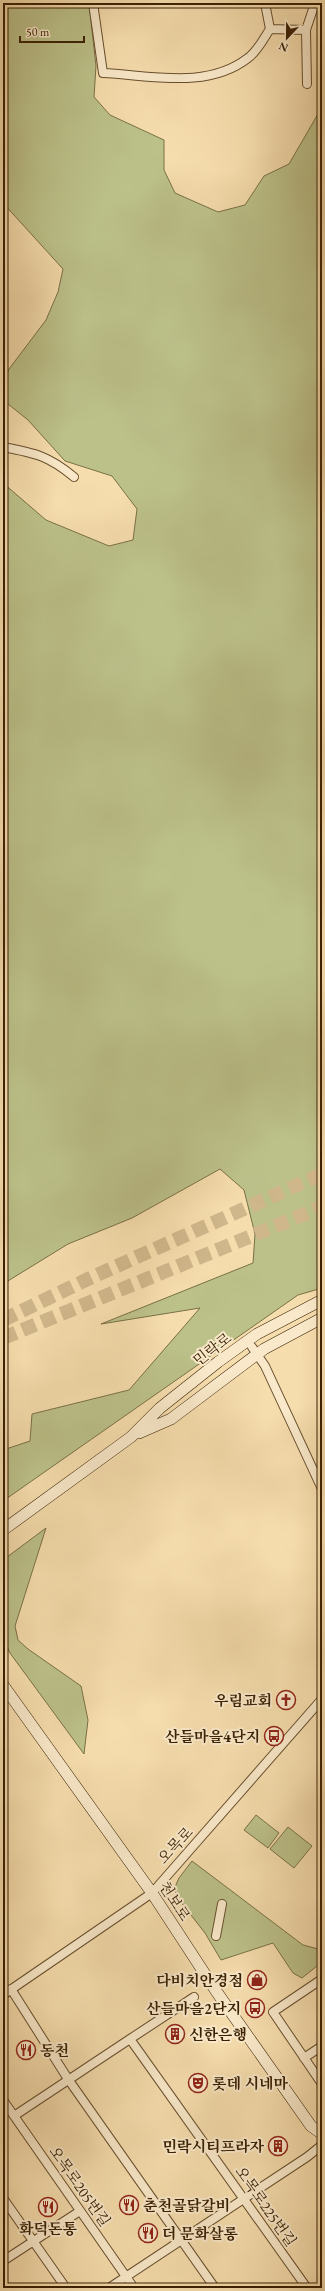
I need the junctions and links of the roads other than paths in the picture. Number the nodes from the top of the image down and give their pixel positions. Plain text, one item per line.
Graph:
1 (93, 3) edge
2 (265, 3) edge
3 (315, 3) edge
4 (270, 29) junction
5 (306, 30) junction
6 (307, 84) dead end
7 (3, 447) edge
8 (74, 477) dead end
9 (322, 1300) edge
10 (322, 1318) edge
11 (252, 1347) dead end
12 (131, 1437) junction
13 (322, 1489) edge
14 (3, 1530) edge
15 (3, 1685) edge
16 (322, 1699) edge
17 (152, 1893) junction
18 (222, 1904) dead end
19 (216, 1936) dead end
20 (322, 1979) edge
21 (11, 1990) junction
22 (3, 1995) edge
23 (194, 1997) dead end
24 (130, 2038) junction
25 (322, 2046) edge
26 (304, 2058) junction
27 (68, 2079) junction
28 (322, 2084) edge
29 (3, 2100) edge
30 (14, 2116) junction
31 (322, 2134) edge
32 (322, 2145) edge
33 (3, 2198) edge
34 (244, 2198) junction
35 (80, 2211) junction
36 (181, 2239) junction
37 (34, 2242) junction
38 (3, 2261) edge
39 (126, 2276) junction
40 (3, 2283) edge
41 (6, 2288) edge
42 (66, 2288) edge
43 (109, 2288) edge
44 (134, 2288) edge
45 (215, 2288) edge
46 (307, 2288) edge

1 - 4 street
2 - 4 street
3 - 5 street
4 - 5 street
5 - 6 street
7 - 8 street
9 - 12 main road, 민락로
10 - 12 main road, 민락로
11 - 13 street
12 - 14 main road, 민락로
15 - 17 main road, 천보로
16 - 17 street, 오목로
17 - 21 street, 오목로
17 - 31 main road, 천보로
18 - 19 street
20 - 26 street
21 - 22 street, 오목로
21 - 27 street
23 - 24 street
24 - 27 street
24 - 34 street, 오목로225번길
25 - 26 street
26 - 28 street
27 - 30 street
27 - 36 street
29 - 30 street, 오목로205번길
30 - 35 street, 오목로205번길
32 - 34 street
33 - 37 street
34 - 36 street
34 - 46 street, 오목로225번길
35 - 37 street
35 - 39 street, 오목로205번길
36 - 39 street
36 - 45 street
37 - 38 street
37 - 42 street
39 - 43 street
39 - 44 street, 오목로205번길
40 - 41 street

